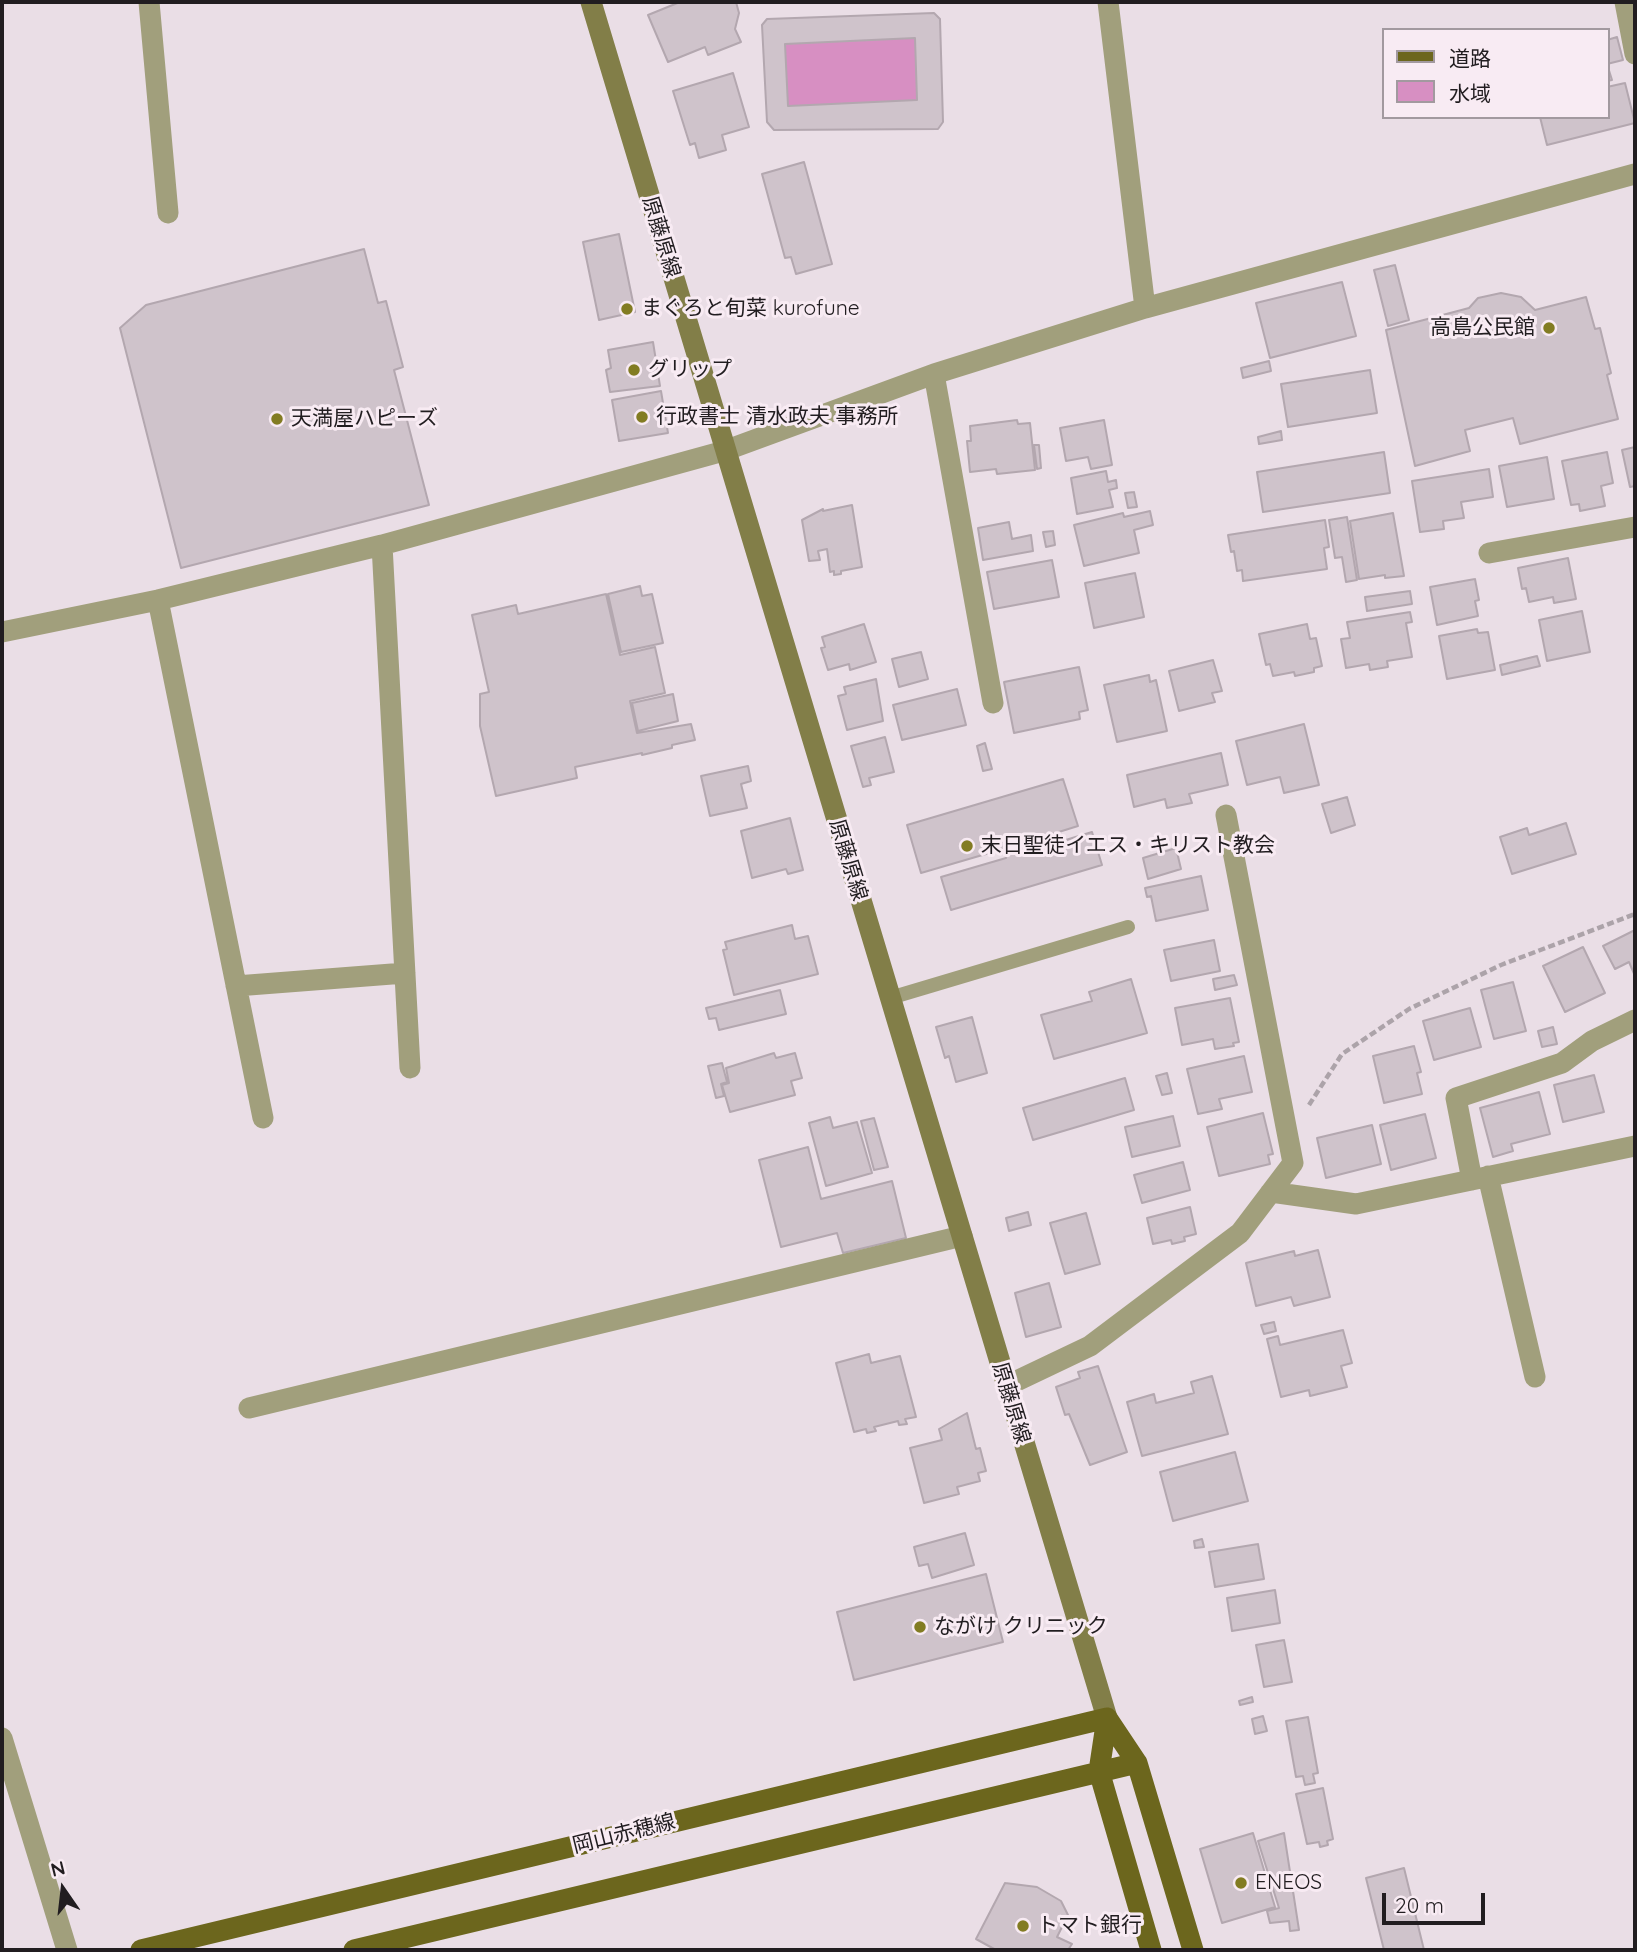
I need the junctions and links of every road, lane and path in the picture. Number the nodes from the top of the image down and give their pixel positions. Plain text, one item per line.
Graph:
1 (149, 2) edge
2 (591, 2) edge
3 (1108, 2) edge
4 (1625, 2) edge
5 (1635, 54) edge
6 (1635, 174) edge
7 (168, 213) dead end
8 (1145, 308) junction
9 (934, 374) junction
10 (724, 451) junction
11 (1635, 527) edge
12 (382, 545) junction
13 (1489, 553) dead end
14 (158, 600) junction
15 (2, 632) edge
16 (993, 703) dead end
17 (1226, 815) dead end
18 (1635, 914) edge
19 (1128, 927) dead end
20 (405, 973) junction
21 (236, 986) junction
22 (890, 998) junction
23 (1635, 1020) edge
24 (410, 1068) dead end
25 (263, 1118) dead end
26 (1288, 1138) junction
27 (1634, 1150) edge
28 (1480, 1178) junction
29 (1271, 1192) junction
30 (962, 1236) junction
31 (1535, 1377) dead end
32 (1006, 1386) junction
33 (249, 1408) dead end
34 (1107, 1718) junction
35 (2, 1738) edge
36 (1137, 1763) junction
37 (1099, 1772) junction
38 (67, 1950) edge
39 (141, 1950) edge
40 (354, 1950) edge
41 (1151, 1950) edge
42 (1193, 1950) edge

1 - 7 street
2 - 10 main road, 原藤原線
3 - 8 street
4 - 5 street
6 - 8 street
8 - 9 street
9 - 10 street
9 - 16 street
10 - 12 street
10 - 22 main road, 原藤原線
11 - 13 street
12 - 14 street
12 - 20 street
14 - 15 street
14 - 21 street
17 - 26 street
18 - 26 path
19 - 22 lane
20 - 21 street
20 - 24 street
21 - 25 street
22 - 30 main road, 原藤原線
23 - 28 street
26 - 29 street
27 - 28 street
28 - 29 street
28 - 31 street
29 - 32 street
30 - 32 main road, 原藤原線
30 - 33 street
32 - 34 main road, 原藤原線
34 - 36 main road
34 - 37 main road
34 - 39 main road, 岡山赤穂線
35 - 38 street
36 - 37 main road
36 - 42 main road
37 - 40 main road
37 - 41 main road

